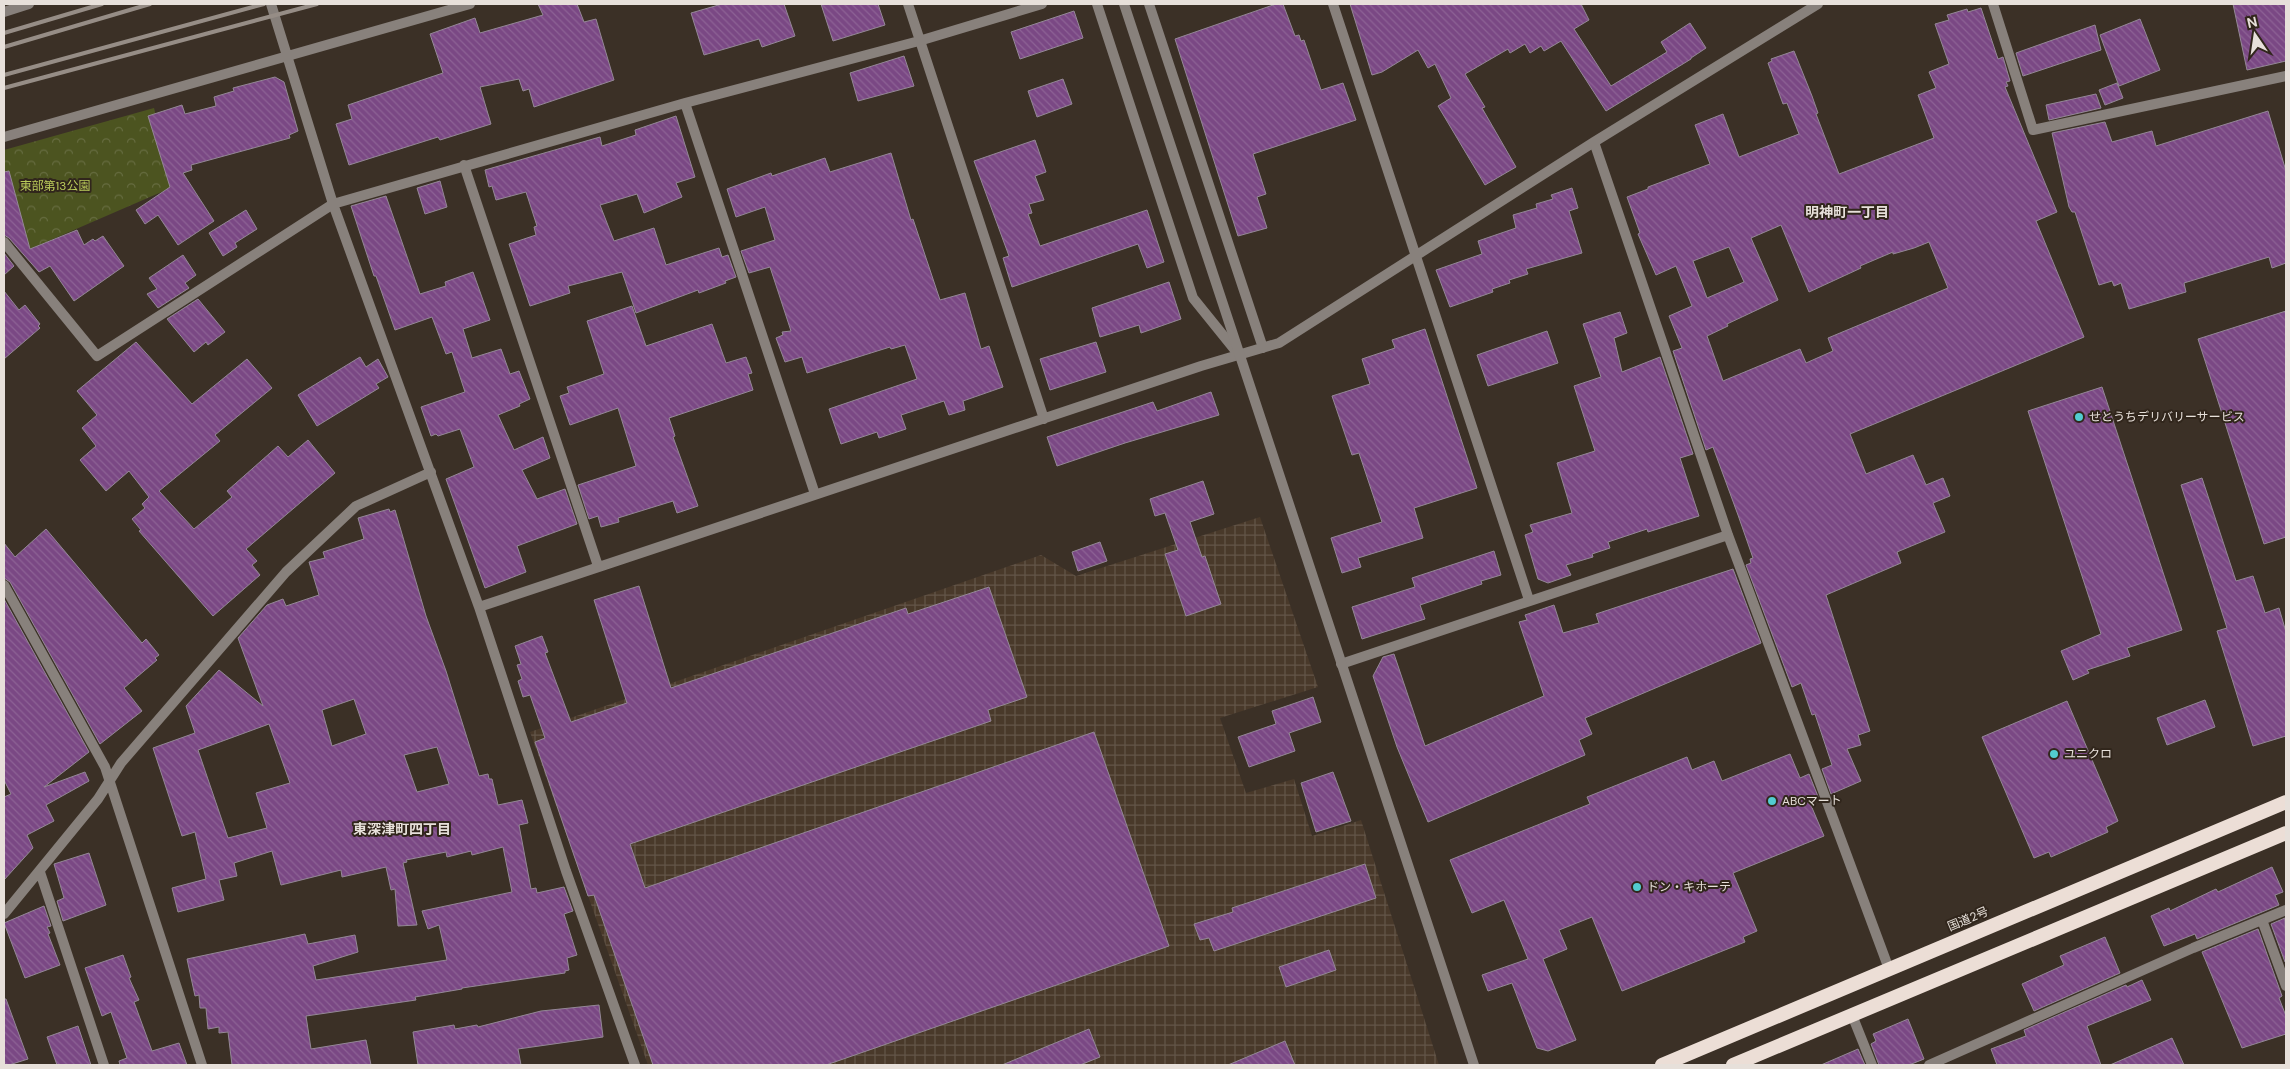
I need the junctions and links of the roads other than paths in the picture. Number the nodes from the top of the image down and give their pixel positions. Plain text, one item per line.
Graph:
1 (29, 4) edge
2 (272, 4) edge
3 (470, 4) edge
4 (908, 4) edge
5 (1042, 4) edge
6 (1097, 4) edge
7 (1124, 4) edge
8 (1149, 4) edge
9 (1333, 4) edge
10 (1818, 4) edge
11 (1993, 4) edge
12 (4, 12) edge
13 (919, 41) junction
14 (290, 57) junction
15 (2286, 76) edge
16 (685, 103) junction
17 (4, 137) edge
18 (1594, 142) junction
19 (464, 165) junction
20 (333, 204) junction
21 (4, 242) edge
22 (1416, 256) junction
23 (1263, 348) junction
24 (1239, 355) junction
25 (1044, 419) junction
26 (431, 472) junction
27 (815, 494) junction
28 (1728, 535) junction
29 (598, 566) junction
30 (4, 585) edge
31 (1529, 600) junction
32 (479, 607) junction
33 (1341, 664) junction
34 (110, 782) junction
35 (2286, 802) edge
36 (2286, 833) edge
37 (40, 872) junction
38 (2286, 910) edge
39 (4, 914) edge
40 (2262, 920) junction
41 (1888, 969) junction
42 (2286, 986) edge
43 (1852, 1015) junction
44 (104, 1065) edge
45 (202, 1065) edge
46 (635, 1065) edge
47 (1474, 1065) edge
48 (1662, 1065) edge
49 (1733, 1065) edge
50 (1872, 1065) edge
51 (1929, 1065) edge

1 - 12 street
2 - 14 street
3 - 14 street
4 - 13 street
5 - 13 street
6 - 24 street
7 - 24 street
8 - 23 street
9 - 22 street
10 - 18 street
11 - 15 street
13 - 16 street
13 - 25 street
14 - 17 street
14 - 20 street
16 - 19 street
16 - 27 street
18 - 22 street
18 - 28 street
19 - 20 street
19 - 29 street
20 - 21 street
20 - 26 street
22 - 23 street
22 - 31 street
23 - 24 street
24 - 25 street
24 - 33 street
25 - 27 street
26 - 32 street
26 - 34 street
27 - 29 street
28 - 31 street
28 - 41 street
29 - 32 street
30 - 34 street
31 - 33 street
32 - 46 street
33 - 47 street
34 - 37 street
34 - 45 street
35 - 41 highway, 国道2号
36 - 43 highway
37 - 39 street
37 - 44 street
38 - 40 street
40 - 42 street
40 - 51 street
41 - 48 highway, 国道2号
43 - 49 highway
43 - 50 street

